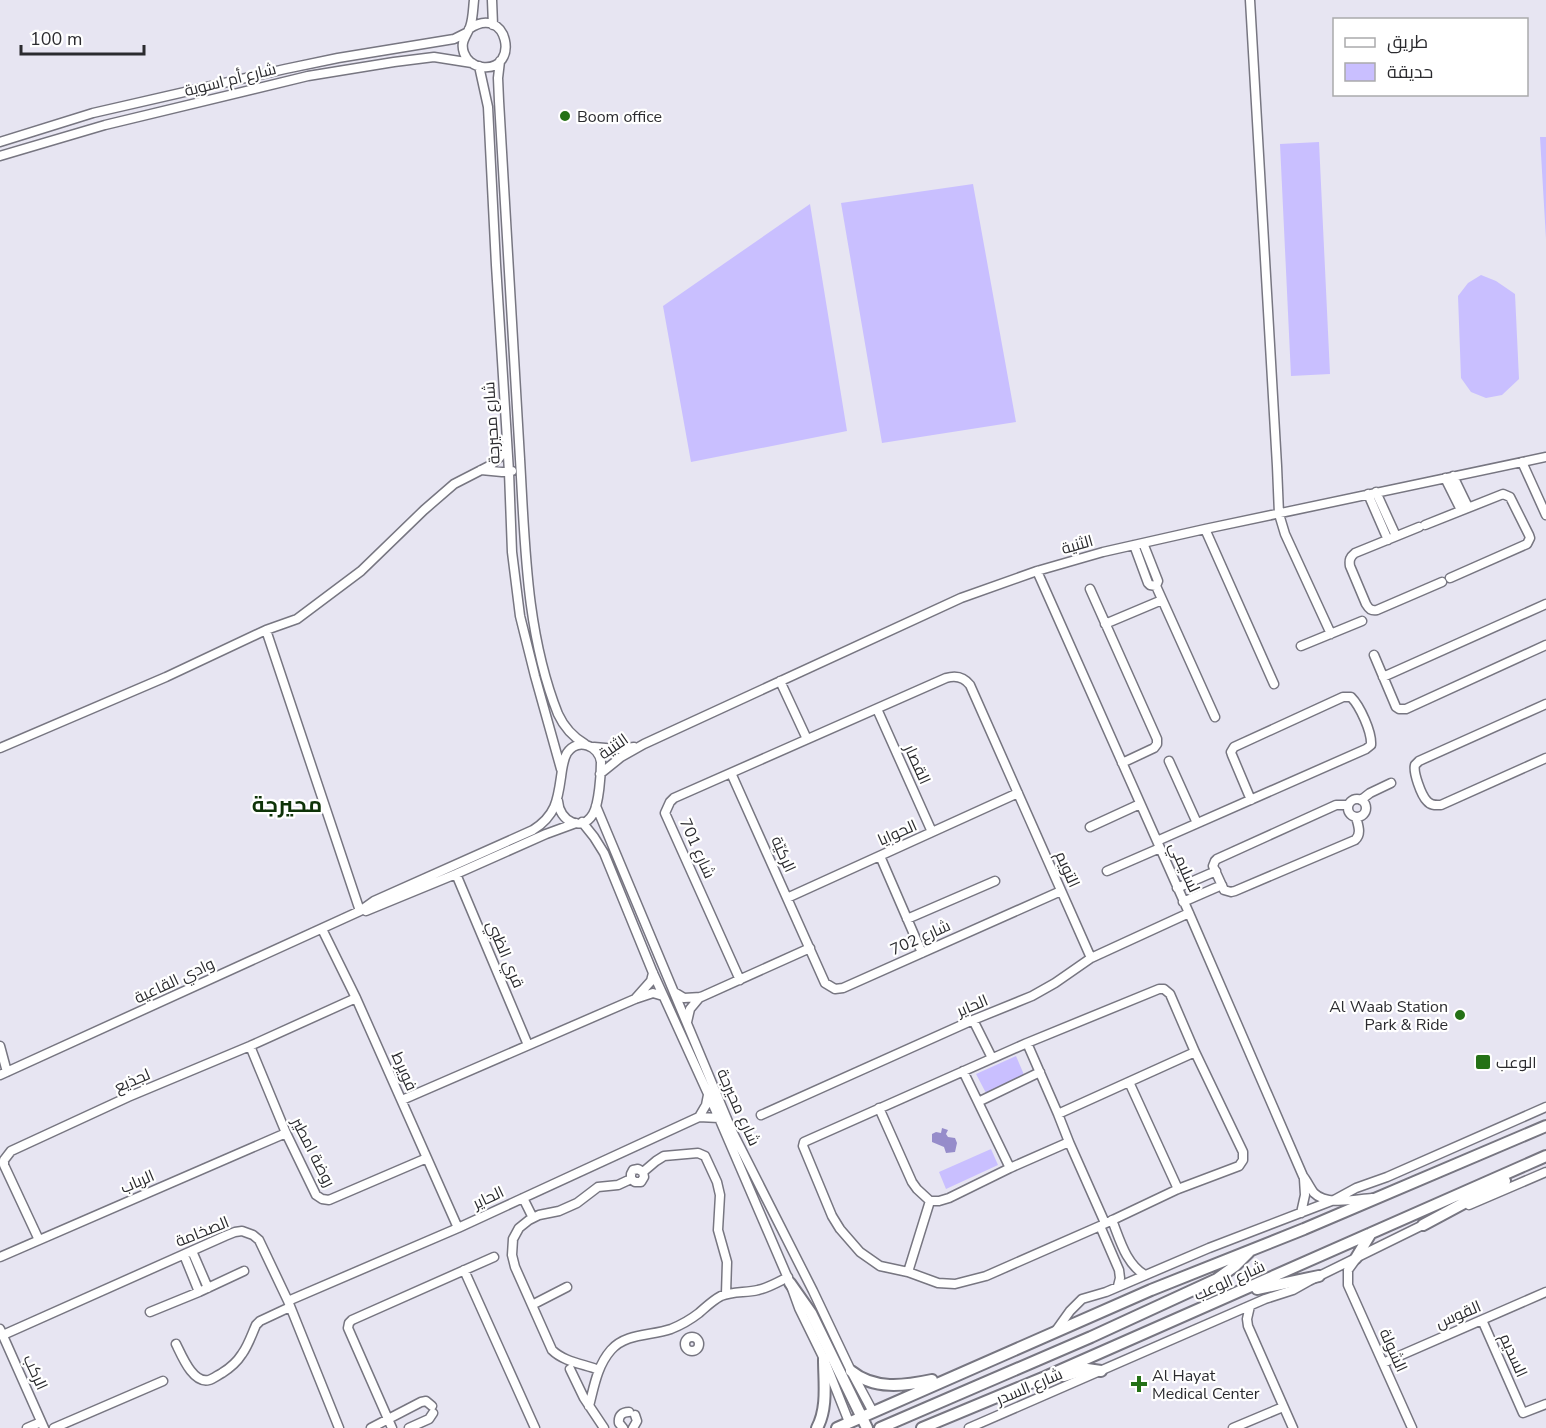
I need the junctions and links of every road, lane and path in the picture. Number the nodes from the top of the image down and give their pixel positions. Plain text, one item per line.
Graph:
1 (474, 0) edge
2 (492, 0) edge
3 (1250, 0) edge
4 (493, 25) junction
5 (468, 31) junction
6 (500, 61) junction
7 (475, 65) junction
8 (0, 141) edge
9 (0, 156) edge
10 (508, 445) junction
11 (1546, 457) edge
12 (1522, 462) junction
13 (480, 470) junction
14 (509, 471) junction
15 (521, 471) junction
16 (1449, 477) junction
17 (1372, 493) junction
18 (1465, 509) junction
19 (1279, 514) junction
20 (1546, 515) edge
21 (1205, 529) junction
22 (1392, 538) junction
23 (1138, 544) junction
24 (1037, 571) junction
25 (1090, 590) dead end
26 (1162, 600) junction
27 (1546, 604) edge
28 (1362, 621) dead end
29 (1105, 624) junction
30 (266, 630) junction
31 (1331, 634) junction
32 (1546, 645) edge
33 (1301, 646) dead end
34 (1374, 655) dead end
35 (1383, 677) junction
36 (780, 681) junction
37 (1274, 684) dead end
38 (1546, 704) edge
39 (877, 709) junction
40 (1215, 717) dead end
41 (807, 739) junction
42 (644, 744) junction
43 (588, 745) junction
44 (0, 748) edge
45 (1546, 758) edge
46 (1169, 761) dead end
47 (1122, 763) junction
48 (731, 773) junction
49 (562, 774) junction
50 (600, 774) junction
51 (1390, 783) dead end
52 (1018, 793) junction
53 (1251, 800) junction
54 (1362, 800) junction
55 (558, 801) junction
56 (1140, 804) junction
57 (1348, 805) junction
58 (596, 806) junction
59 (1356, 817) junction
60 (579, 823) junction
61 (1197, 823) junction
62 (1090, 827) dead end
63 (932, 832) junction
64 (1158, 845) junction
65 (880, 856) junction
66 (1107, 871) dead end
67 (1215, 871) junction
68 (456, 874) junction
69 (995, 881) dead end
70 (1222, 885) junction
71 (1177, 888) junction
72 (1061, 891) junction
73 (787, 898) junction
74 (1183, 902) junction
75 (360, 911) junction
76 (1189, 913) junction
77 (907, 920) junction
78 (322, 929) junction
79 (810, 948) junction
80 (922, 953) junction
81 (1091, 958) junction
82 (653, 973) junction
83 (740, 980) junction
84 (674, 992) junction
85 (663, 996) junction
86 (701, 997) junction
87 (356, 998) junction
88 (635, 999) junction
89 (973, 1020) junction
90 (687, 1024) junction
91 (1027, 1043) junction
92 (0, 1046) edge
93 (250, 1046) junction
94 (528, 1046) junction
95 (1195, 1052) junction
96 (992, 1058) junction
97 (963, 1071) junction
98 (1040, 1072) junction
99 (3, 1074) edge
100 (1129, 1082) junction
101 (708, 1095) junction
102 (402, 1100) junction
103 (978, 1102) junction
104 (1546, 1107) edge
105 (879, 1108) junction
106 (1058, 1114) junction
107 (761, 1115) dead end
108 (699, 1117) junction
109 (719, 1118) junction
110 (1546, 1126) edge
111 (286, 1133) junction
112 (1069, 1142) junction
113 (1546, 1157) edge
114 (2, 1158) edge
115 (427, 1158) junction
116 (1010, 1168) junction
117 (1546, 1172) edge
118 (1303, 1176) junction
119 (1178, 1189) junction
120 (1378, 1197) junction
121 (523, 1198) junction
122 (1334, 1200) junction
123 (930, 1201) junction
124 (1301, 1213) junction
125 (533, 1218) junction
126 (1106, 1223) junction
127 (1423, 1225) junction
128 (458, 1228) junction
129 (1372, 1232) junction
130 (39, 1240) junction
131 (1251, 1250) junction
132 (188, 1253) junction
133 (0, 1257) edge
134 (494, 1257) dead end
135 (1356, 1258) junction
136 (464, 1270) junction
137 (244, 1272) dead end
138 (908, 1272) junction
139 (1145, 1275) junction
140 (1319, 1276) junction
141 (789, 1280) junction
142 (1348, 1285) junction
143 (1118, 1286) junction
144 (567, 1287) dead end
145 (208, 1288) junction
146 (199, 1292) junction
147 (1546, 1292) edge
148 (726, 1294) junction
149 (1233, 1294) junction
150 (289, 1304) junction
151 (532, 1305) junction
152 (1250, 1306) junction
153 (150, 1312) dead end
154 (1227, 1315) junction
155 (1482, 1320) junction
156 (687, 1321) junction
157 (1248, 1326) junction
158 (1, 1332) edge
159 (1052, 1334) junction
160 (691, 1338) dead end
161 (176, 1344) dead end
162 (824, 1359) junction
163 (1383, 1363) junction
164 (570, 1369) dead end
165 (599, 1370) junction
166 (851, 1371) junction
167 (1101, 1371) junction
168 (956, 1375) junction
169 (1046, 1377) junction
170 (163, 1381) dead end
171 (1546, 1404) edge
172 (589, 1406) junction
173 (1283, 1407) junction
174 (873, 1412) junction
175 (947, 1418) junction
176 (390, 1424) edge
177 (42, 1425) edge
178 (850, 1425) edge
179 (866, 1425) edge
180 (27, 1428) edge
181 (54, 1428) edge
182 (339, 1428) edge
183 (371, 1428) edge
184 (409, 1428) edge
185 (535, 1428) edge
186 (604, 1428) edge
187 (623, 1428) edge
188 (633, 1428) edge
189 (817, 1428) edge
190 (837, 1428) edge
191 (880, 1428) edge
192 (922, 1428) edge
193 (938, 1428) edge
194 (969, 1428) edge
195 (1233, 1428) edge
196 (1293, 1428) edge
197 (1412, 1428) edge

1 - 5 street
2 - 4 street
3 - 19 street
4 - 5 street
4 - 6 street
5 - 7 street
5 - 8 street, شارع أم اسوية
6 - 7 street
6 - 15 street, شارع محيرجة
7 - 9 street, شارع أم اسوية
7 - 10 street, شارع محيرجة
10 - 13 street
10 - 14 street, شارع محيرجة
11 - 12 street, الثنية
12 - 16 street, الثنية
12 - 20 street
13 - 14 street
13 - 30 street
14 - 15 street
14 - 49 street, شارع محيرجة
15 - 43 street, شارع محيرجة
16 - 17 street, الثنية
16 - 18 street
17 - 19 street, الثنية
17 - 22 street
18 - 22 street
18 - 22 street
19 - 21 street, الثنية
19 - 31 street
21 - 23 street, الثنية
21 - 37 street
23 - 24 street, الثنية
23 - 26 street
24 - 36 street, الثنية
24 - 47 street, لسليمي
25 - 29 street
26 - 29 street
26 - 40 street
27 - 35 street
28 - 31 street
29 - 47 street
30 - 44 street
30 - 75 street
31 - 33 street
32 - 35 street
34 - 35 street
36 - 41 street
36 - 42 street, الثنية
38 - 45 street
39 - 41 street, شارع 701
39 - 52 street, شارع 701
39 - 63 street, القصار
41 - 48 street, شارع 701
42 - 43 street, الثنية
42 - 50 street, الثنية
43 - 49 street
43 - 50 street
46 - 61 street
47 - 56 street, لسليمي
48 - 73 street, الركيّة
48 - 83 street, شارع 701
49 - 55 street
50 - 58 street
51 - 54 street
52 - 63 street, الحوايا
52 - 72 street, التويم
53 - 53 street
53 - 61 street
54 - 57 street
54 - 59 street
55 - 60 street, شارع محيرجة
55 - 75 street, وادي القاعية
56 - 62 street
56 - 64 street, لسليمي
57 - 59 street
57 - 67 street
58 - 60 street
58 - 84 street, شارع محيرجة
59 - 70 street
60 - 68 street, وادي القاعية
60 - 82 street, شارع محيرجة
61 - 64 street
63 - 65 street, الحوايا
64 - 66 street
64 - 71 street, لسليمي
65 - 73 street, الحوايا
65 - 77 street
67 - 70 street
67 - 71 street
68 - 75 street, وادي القاعية
68 - 94 street, قري الظبي
69 - 77 street
70 - 74 street
71 - 74 street, لسليمي
72 - 80 street, شارع 702
72 - 81 street, التويم
73 - 79 street, الركيّة
74 - 76 street, لسليمي
75 - 78 street, وادي القاعية
76 - 81 street, الحاير
76 - 118 street, لسليمي
77 - 80 street
78 - 87 street, فويرط
78 - 99 street, وادي القاعية
79 - 80 street, شارع 702
79 - 83 street
81 - 89 street, الحاير
82 - 85 street, شارع محيرجة
82 - 88 street
83 - 86 street
84 - 86 street
84 - 90 street, شارع محيرجة
85 - 88 street
85 - 101 street, شارع محيرجة
86 - 90 street
87 - 93 street, لجذيع
87 - 102 street, فويرط
88 - 94 street
89 - 96 street
89 - 107 street, الحاير
90 - 166 street, شارع محيرجة
91 - 95 street
91 - 96 street
91 - 98 street
92 - 99 street
93 - 111 street, روضة امطير
93 - 114 street, لجذيع
94 - 102 street
95 - 100 street
95 - 119 street
96 - 97 street
97 - 103 street
97 - 105 street
98 - 103 street
98 - 106 street
100 - 106 street
100 - 119 street
101 - 108 street
101 - 109 street, شارع محيرجة
102 - 115 street, فويرط
103 - 116 street
104 - 122 street, شارع الوعب
105 - 123 street
105 - 138 street
106 - 112 street
108 - 109 street, الحاير
108 - 121 street, الحاير
109 - 141 street, شارع محيرجة
110 - 120 main road, شارع الوعب
111 - 115 street, روضة امطير
111 - 130 street, الرباب
112 - 116 street
112 - 126 street
113 - 127 main road
113 - 129 main road, شارع الوعب
114 - 130 street, لجذيع
115 - 128 street, فويرط
116 - 123 street
117 - 127 street, شارع الوعب
118 - 122 street, لسليمي
118 - 124 street, لسليمي
119 - 126 street
120 - 122 street
120 - 131 main road, شارع الوعب
121 - 125 street
121 - 128 street, الحاير
122 - 124 street, شارع الوعب
123 - 138 street
124 - 139 street, شارع الوعب
125 - 148 street
125 - 151 street
126 - 138 street
126 - 139 street
126 - 143 street
127 - 135 street, شارع الوعب
128 - 150 street, الحاير
129 - 135 main road
129 - 149 main road, شارع الوعب
130 - 133 street, الرباب
131 - 159 main road, شارع الوعب
131 - 191 main road
132 - 145 street
132 - 146 street
132 - 150 street, الصخامة
132 - 158 street, الصخامة
134 - 136 street
135 - 140 street, شارع الوعب
135 - 142 street
136 - 176 street
136 - 185 street
137 - 145 street
139 - 143 street, شارع الوعب
140 - 142 street
140 - 149 main road
140 - 152 street, شارع الوعب
141 - 148 street
141 - 162 street, شارع محيرجة
141 - 179 main road
142 - 163 street, الشولة
143 - 159 street, شارع الوعب
144 - 151 street
145 - 146 street
146 - 153 street
147 - 155 street, القوس
148 - 156 street
149 - 169 main road, شارع الوعب
150 - 161 street, الحاير
150 - 182 street, الصخامة
151 - 165 street
152 - 154 street, شارع الوعب
152 - 157 street
154 - 157 street
154 - 167 street, شارع الوعب
155 - 163 street, القوس
155 - 171 street, السديم
156 - 160 street
156 - 165 street
157 - 173 street
158 - 177 street, الركب
159 - 168 main road, شارع الوعب
162 - 178 street, شارع محيرجة
162 - 189 main road
163 - 197 street, الشولة
164 - 172 street
165 - 172 street
166 - 168 main road
166 - 174 street, شارع محيرجة
167 - 169 main road
167 - 194 street, شارع السدر
168 - 174 main road, شارع الوعب
169 - 175 main road, شارع الوعب
170 - 181 street
172 - 186 street
173 - 195 street
173 - 196 street
174 - 179 main road, شارع الوعب
174 - 191 main road
175 - 192 main road, شارع الوعب
175 - 193 main road
176 - 183 street
176 - 184 street
177 - 180 street
178 - 179 main road, شارع الوعب
178 - 190 main road, شارع الوعب
187 - 188 street

